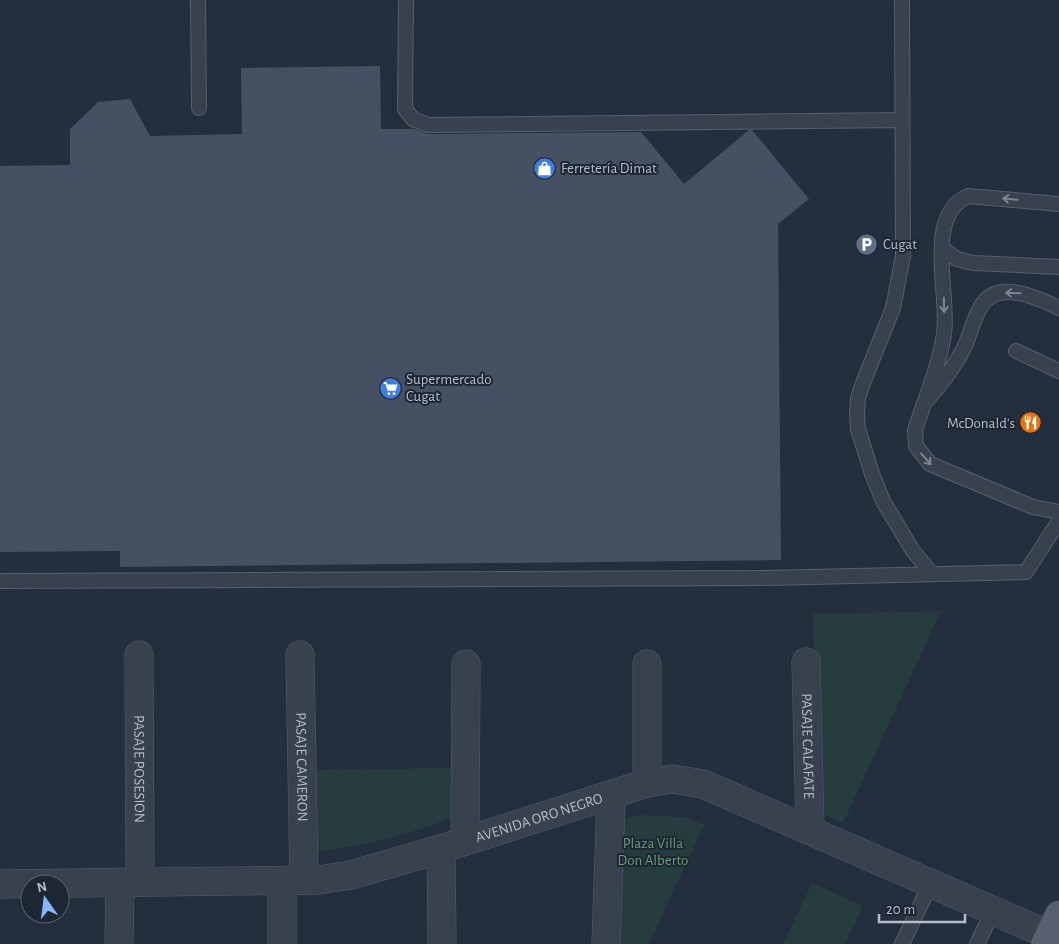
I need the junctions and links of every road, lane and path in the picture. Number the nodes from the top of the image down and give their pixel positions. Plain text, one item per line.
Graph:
1 (198, 0) edge
2 (406, 0) edge
3 (902, 0) edge
4 (199, 108) dead end
5 (902, 120) junction
6 (1059, 204) edge
7 (943, 249) junction
8 (1059, 267) edge
9 (1059, 308) edge
10 (1016, 351) dead end
11 (1059, 370) edge
12 (924, 403) junction
13 (1059, 512) edge
14 (1059, 521) edge
15 (932, 574) junction
16 (0, 582) edge
17 (139, 655) dead end
18 (300, 655) dead end
19 (806, 662) dead end
20 (466, 664) dead end
21 (647, 664) dead end
22 (647, 783) junction
23 (611, 795) junction
24 (810, 830) junction
25 (453, 845) junction
26 (293, 881) junction
27 (130, 882) junction
28 (931, 883) junction
29 (0, 884) edge
30 (994, 911) junction
31 (1051, 931) edge
32 (120, 944) edge
33 (282, 944) edge
34 (442, 944) edge
35 (606, 944) edge
36 (902, 944) edge
37 (977, 944) edge

1 - 4 lane
2 - 5 lane
3 - 5 lane
5 - 15 lane
6 -> 7 lane
7 - 8 lane
7 -> 12 lane
9 -> 12 lane
10 - 11 lane
12 -> 13 lane
14 - 15 lane
15 - 16 lane
17 - 27 street, PASAJE POSESION
18 - 26 street, PASAJE CAMERON
19 - 24 street, PASAJE CALAFATE
20 - 25 street
21 - 22 street
22 - 23 street, AVENIDA ORO NEGRO
22 - 24 street, AVENIDA ORO NEGRO
23 - 25 street, AVENIDA ORO NEGRO
23 - 35 street
24 - 28 street, AVENIDA ORO NEGRO
25 - 26 street, AVENIDA ORO NEGRO
25 - 34 street
26 - 27 street, AVENIDA ORO NEGRO
26 - 33 street, PASAJE CAMERON
27 - 29 street, AVENIDA ORO NEGRO
27 - 32 street, PASAJE POSESION
28 - 30 street, AVENIDA ORO NEGRO
28 - 36 lane
30 - 31 street, AVENIDA ORO NEGRO
30 - 37 lane

